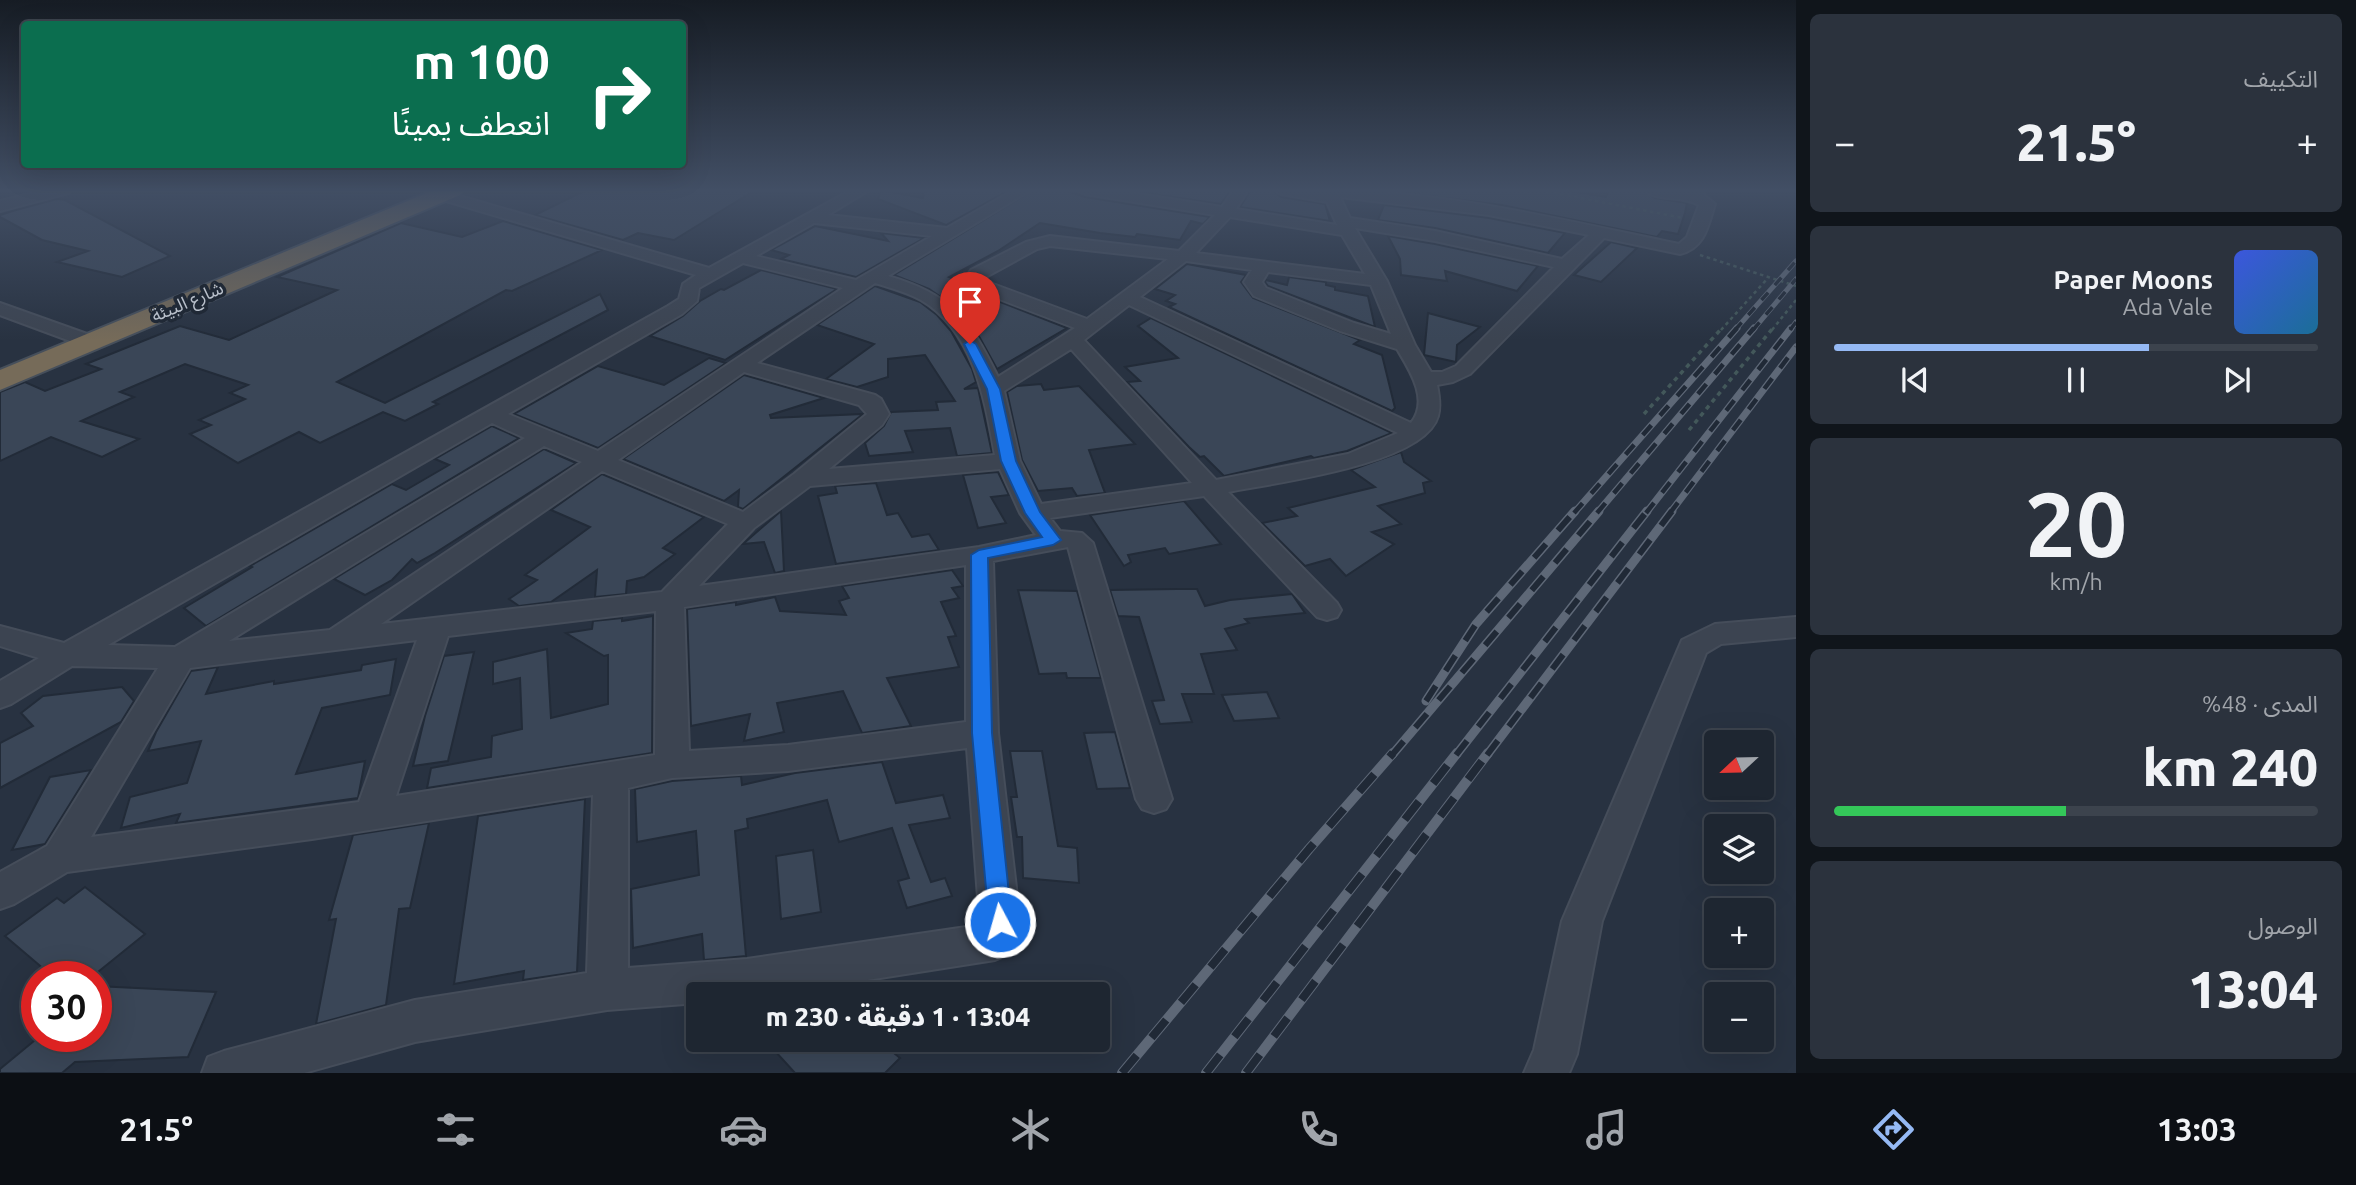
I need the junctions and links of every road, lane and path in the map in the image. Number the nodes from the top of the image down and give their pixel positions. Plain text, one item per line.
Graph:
1 (321, 240) edge
2 (328, 240) edge
3 (600, 240) edge
4 (769, 240) edge
5 (935, 240) edge
6 (1199, 240) edge
7 (1354, 240) edge
8 (1453, 240) edge
9 (1593, 240) edge
10 (1641, 240) edge
11 (1694, 240) edge
12 (1684, 249) junction
13 (1183, 256) junction
14 (739, 257) junction
15 (1566, 265) junction
16 (1263, 267) junction
17 (710, 274) junction
18 (1768, 278) junction
19 (866, 281) junction
20 (1378, 281) junction
21 (1796, 286) edge
22 (1126, 297) junction
23 (1796, 300) edge
24 (0, 309) edge
25 (1080, 333) junction
26 (80, 338) junction
27 (1405, 345) junction
28 (741, 365) junction
29 (0, 371) edge
30 (1425, 379) junction
31 (0, 381) edge
32 (993, 389) junction
33 (491, 415) junction
34 (1644, 415) dead end
35 (1689, 430) dead end
36 (1415, 432) junction
37 (542, 437) junction
38 (597, 461) junction
39 (1009, 461) junction
40 (803, 479) junction
41 (1210, 488) junction
42 (1033, 513) junction
43 (744, 522) junction
44 (1053, 540) junction
45 (979, 555) junction
46 (670, 600) junction
47 (1326, 610) dead end
48 (436, 627) junction
49 (1796, 627) edge
50 (0, 636) edge
51 (337, 640) junction
52 (67, 655) junction
53 (180, 658) junction
54 (0, 696) edge
55 (982, 733) junction
56 (671, 765) junction
57 (611, 778) junction
58 (1154, 799) dead end
59 (372, 815) junction
60 (60, 857) junction
61 (0, 892) edge
62 (607, 990) junction
63 (224, 1073) edge
64 (1546, 1073) edge

1 - 26 highway, شارع البيئة
2 - 31 highway, شارع البيئة
3 - 17 street
4 - 14 street
5 - 19 street
6 - 13 street
7 - 20 street
8 - 15 street
9 - 15 street
10 - 12 street
11 - 12 street
12 - 18 path
13 - 16 street
13 - 22 street
13 - 25 street
14 - 17 street
14 - 19 street
15 - 30 street
16 - 20 street
16 - 27 street
17 - 33 street
18 - 21 path
18 - 34 path
19 - 28 street
19 - 32 street
20 - 27 street
22 - 25 street
22 - 36 street
23 - 35 path
24 - 26 street
25 - 32 street
25 - 41 street
26 - 29 highway, شارع البيئة
27 - 30 street
28 - 38 street
28 - 40 street
30 - 36 street
32 - 39 street
33 - 37 street
33 - 52 street
36 - 41 street
37 - 38 street
37 - 53 street
38 - 43 street
38 - 51 street
39 - 40 street
39 - 42 street
40 - 43 street
41 - 42 street
41 - 47 street
42 - 44 street
43 - 46 street
44 - 45 street
44 - 58 street
45 - 46 street
45 - 55 street
46 - 48 street
46 - 56 street
48 - 51 street
48 - 59 street
49 - 64 street
50 - 52 street
51 - 53 street
52 - 53 street
52 - 54 street
53 - 60 street
55 - 56 street
55 - 62 street
56 - 57 street
57 - 59 street
57 - 62 street
59 - 60 street
60 - 61 street
62 - 63 street

